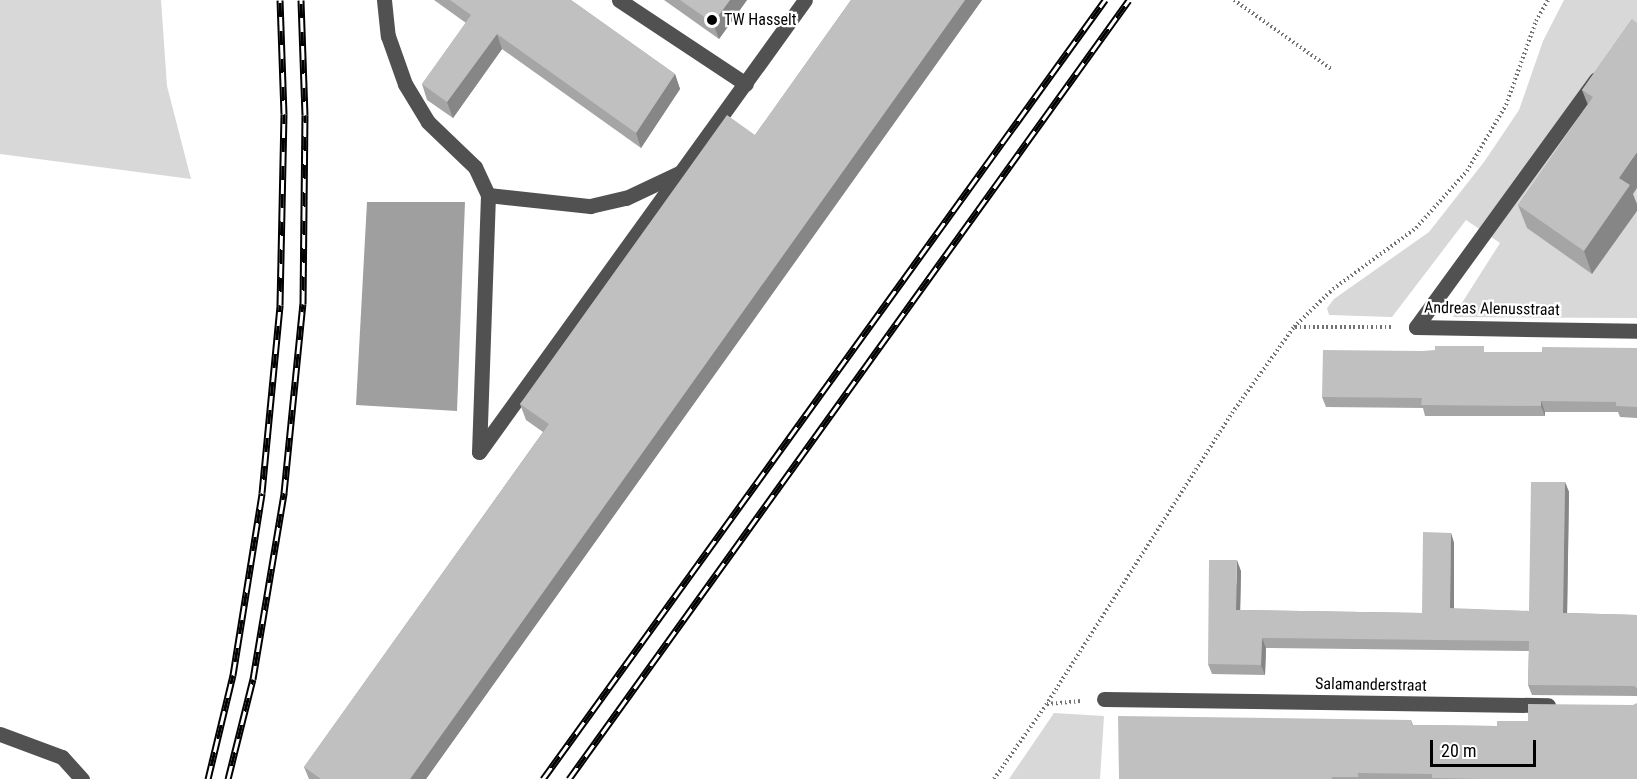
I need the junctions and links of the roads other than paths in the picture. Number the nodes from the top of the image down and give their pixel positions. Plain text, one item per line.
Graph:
1 (384, 0) edge
2 (619, 0) edge
3 (805, 0) edge
4 (1603, 70) edge
5 (746, 84) junction
6 (683, 171) junction
7 (488, 195) junction
8 (1637, 331) edge
9 (1104, 699) road end
10 (1566, 705) edge
11 (0, 734) edge
12 (82, 779) edge

1 - 7 street
2 - 5 street
3 - 5 street
4 - 8 street, Andreas Alenusstraat
5 - 6 street
6 - 7 street
6 - 7 street
9 - 10 street, Salamanderstraat
11 - 12 street

